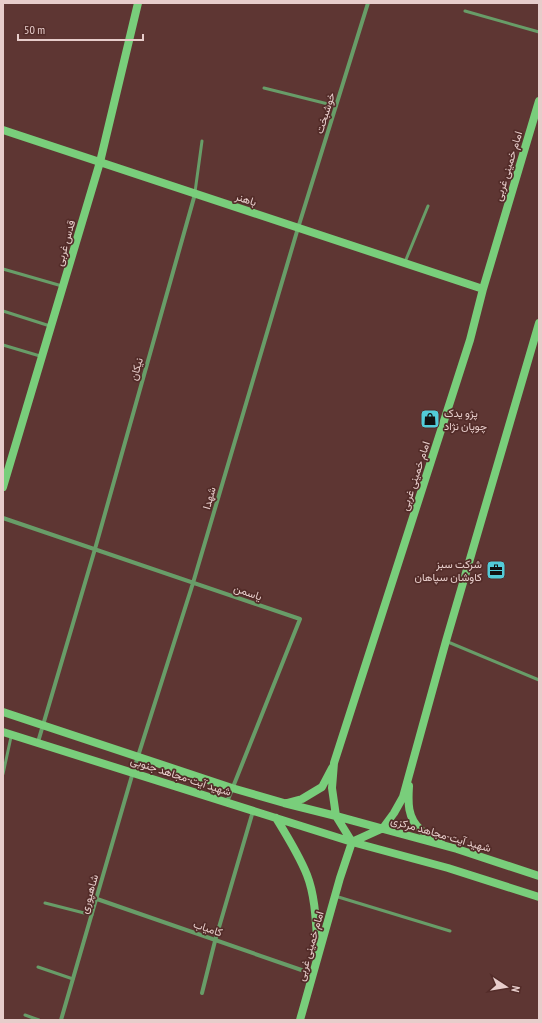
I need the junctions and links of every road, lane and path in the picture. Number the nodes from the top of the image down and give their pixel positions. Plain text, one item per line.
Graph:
1 (138, 3) edge
2 (368, 3) edge
3 (465, 11) dead end
4 (539, 32) edge
5 (264, 88) dead end
6 (539, 101) edge
7 (336, 106) junction
8 (3, 130) edge
9 (202, 141) dead end
10 (100, 162) junction
11 (195, 194) junction
12 (428, 206) dead end
13 (298, 228) junction
14 (405, 264) junction
15 (3, 269) edge
16 (63, 286) junction
17 (483, 289) junction
18 (3, 311) edge
19 (539, 325) edge
20 (51, 327) junction
21 (3, 345) edge
22 (42, 357) junction
23 (3, 487) edge
24 (3, 518) edge
25 (94, 549) junction
26 (193, 583) junction
27 (446, 641) junction
28 (539, 680) edge
29 (3, 712) edge
30 (43, 725) junction
31 (3, 732) edge
32 (12, 734) junction
33 (38, 742) junction
34 (138, 757) junction
35 (334, 763) junction
36 (133, 772) junction
37 (3, 774) edge
38 (410, 775) junction
39 (232, 788) junction
40 (226, 802) junction
41 (284, 803) junction
42 (253, 810) junction
43 (336, 816) junction
44 (276, 818) junction
45 (383, 828) junction
46 (352, 842) junction
47 (457, 849) junction
48 (539, 876) edge
49 (335, 896) junction
50 (539, 897) edge
51 (97, 899) junction
52 (45, 903) dead end
53 (92, 915) junction
54 (450, 931) dead end
55 (215, 940) junction
56 (318, 958) junction
57 (38, 967) dead end
58 (313, 974) junction
59 (73, 979) junction
60 (202, 994) dead end
61 (25, 1015) dead end
62 (39, 1020) edge
63 (61, 1020) edge
64 (300, 1020) edge

1 - 10 main road, قدس غربی
2 - 7 street, خوشبخت
3 - 4 lane
5 - 7 lane
6 - 17 main road, امام خمینی غربی
7 - 13 street, خوشبخت
8 - 10 main road, باهنر
9 - 11 lane
10 - 11 main road, باهنر
10 - 16 main road, قدس غربی
11 - 13 main road, باهنر
11 - 25 street, نیکان
12 - 14 lane
13 - 14 main road, باهنر
13 - 26 street, شهدا
14 - 17 main road, باهنر
15 - 16 lane
16 - 20 main road, قدس غربی
17 - 35 main road, امام خمینی غربی
18 - 20 lane
19 - 27 main road
20 - 22 main road, قدس غربی
21 - 22 lane
22 - 23 main road, قدس غربی
24 - 25 street, یاسمن
25 - 26 street, یاسمن
25 - 30 street, نیکان
26 - 34 street, شهدا
26 - 39 street, یاسمن
27 - 28 lane
27 - 38 main road
29 - 30 main road, شهید آیت-مجاهد جنوبی
30 - 33 street, نیکان
30 - 34 main road, شهید آیت-مجاهد جنوبی
31 - 32 main road, شهید آیت-مجاهد جنوبی
32 - 33 main road, شهید آیت-مجاهد جنوبی
32 - 37 lane
33 - 36 main road, شهید آیت-مجاهد جنوبی
34 - 36 street, شهدا
34 - 39 main road, شهید آیت-مجاهد جنوبی
35 - 41 main road
35 - 43 main road, امام خمینی غربی
36 - 40 main road, شهید آیت-مجاهد جنوبی
36 - 51 street, شاهپوری
38 - 45 main road
38 - 47 main road
39 - 40 street, یاسمن
39 - 41 main road, شهید آیت-مجاهد جنوبی
40 - 42 main road, شهید آیت-مجاهد جنوبی
41 - 43 main road, شهید آیت-مجاهد جنوبی
42 - 44 main road, شهید آیت-مجاهد جنوبی
42 - 55 street
43 - 45 main road, شهید آیت-مجاهد مرکزی
43 - 46 main road
44 - 46 main road, شهید آیت-مجاهد جنوبی
44 - 56 main road
45 - 46 main road
45 - 47 main road, شهید آیت-مجاهد مرکزی
46 - 49 main road, امام خمینی غربی
46 - 50 main road
47 - 48 main road, شهید آیت-مجاهد مرکزی
49 - 54 lane
49 - 56 main road, امام خمینی غربی
51 - 53 street, شاهپوری
51 - 55 street, کامیاب
52 - 53 lane
53 - 59 street, شاهپوری
55 - 58 street, کامیاب
55 - 60 street
56 - 58 main road, امام خمینی غربی
57 - 59 lane
58 - 64 main road, امام خمینی غربی
59 - 63 street, شاهپوری
61 - 62 lane

